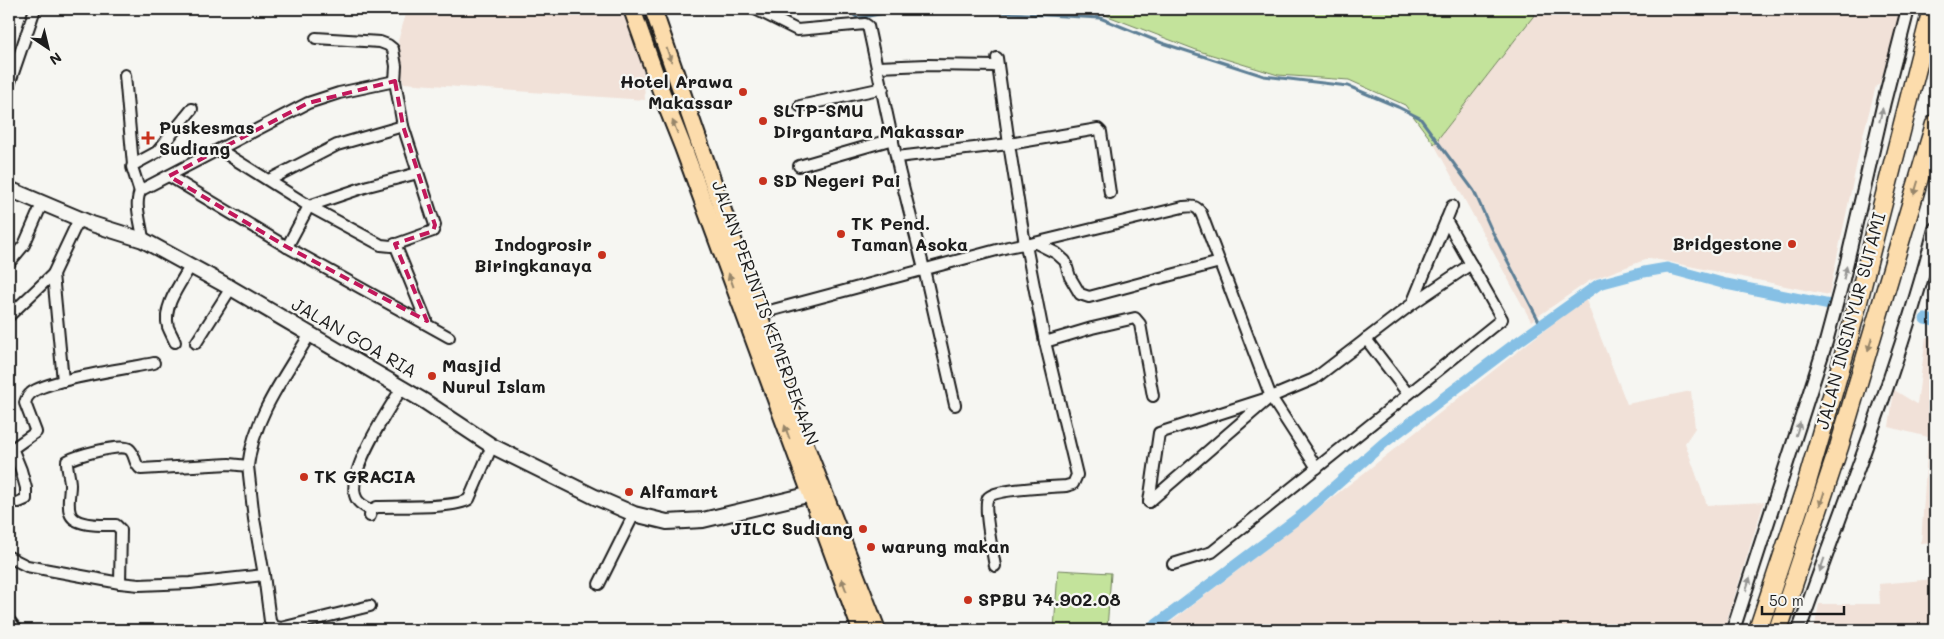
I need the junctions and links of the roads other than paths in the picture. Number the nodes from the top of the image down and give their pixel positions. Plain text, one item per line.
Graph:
1 (35, 9) edge
2 (632, 9) edge
3 (653, 9) edge
4 (755, 9) edge
5 (1908, 9) edge
6 (1932, 9) edge
7 (316, 38) dead end
8 (878, 67) junction
9 (125, 75) dead end
10 (395, 81) junction
11 (9, 85) edge
12 (882, 88) junction
13 (800, 106) dead end
14 (192, 109) dead end
15 (1935, 124) edge
16 (403, 126) junction
17 (893, 139) junction
18 (1009, 144) junction
19 (220, 150) junction
20 (897, 157) junction
21 (133, 165) junction
22 (799, 166) dead end
23 (418, 173) junction
24 (169, 176) junction
25 (269, 180) junction
26 (9, 189) edge
27 (140, 192) junction
28 (1110, 193) dead end
29 (42, 204) junction
30 (309, 206) junction
31 (1452, 206) dead end
32 (79, 219) junction
33 (1446, 220) junction
34 (1935, 229) edge
35 (143, 240) junction
36 (395, 244) junction
37 (1029, 244) junction
38 (287, 247) junction
39 (1220, 262) junction
40 (9, 263) edge
41 (1471, 264) junction
42 (191, 266) junction
43 (924, 269) junction
44 (53, 274) junction
45 (231, 288) junction
46 (1412, 304) junction
47 (758, 314) junction
48 (9, 316) edge
49 (426, 323) junction
50 (310, 334) junction
51 (450, 337) dead end
52 (1366, 339) junction
53 (175, 342) dead end
54 (1045, 342) junction
55 (196, 343) dead end
56 (154, 363) dead end
57 (63, 381) junction
58 (402, 388) junction
59 (1408, 394) junction
60 (1153, 396) dead end
61 (1271, 396) junction
62 (955, 405) dead end
63 (492, 446) junction
64 (10, 449) edge
65 (248, 466) junction
66 (1317, 468) junction
67 (817, 493) junction
68 (19, 502) dead end
69 (634, 514) junction
70 (9, 557) edge
71 (1173, 564) dead end
72 (995, 566) dead end
73 (264, 575) junction
74 (120, 583) junction
75 (599, 584) dead end
76 (370, 606) dead end
77 (9, 620) edge
78 (16, 630) edge
79 (861, 630) edge
80 (877, 630) edge
81 (1733, 630) edge
82 (1758, 630) edge
83 (1778, 630) edge
84 (1799, 630) edge

1 - 11 street
67 -> 2 highway, JALAN PERINTIS KEMERDEKAAN
3 -> 47 highway, JALAN PERINTIS KEMERDEKAAN
4 - 8 street
81 -> 5 street
6 - 82 highway, JALAN INSINYUR SUTAMI
7 - 10 street
8 - 12 street
8 - 18 street
9 - 21 street
10 - 16 street
10 - 19 street
12 - 13 street
12 - 17 street
14 - 21 street
15 -> 83 highway, JALAN INSINYUR SUTAMI
16 - 23 street
16 - 25 street
17 - 20 street
17 - 22 street
18 - 20 street
18 - 28 street
18 - 37 street
19 - 24 street
19 - 25 street
20 - 43 street
21 - 27 street
23 - 30 street
23 - 36 street
24 - 27 street
24 - 38 street
25 - 30 street
26 - 29 main road, JALAN GOA RIA
27 - 35 street
29 - 32 main road, JALAN GOA RIA
29 - 40 street
30 - 36 street
30 - 38 street
31 - 33 street
32 - 35 main road, JALAN GOA RIA
32 - 44 street
33 - 41 street
33 - 46 street
34 -> 84 street
35 - 42 main road, JALAN GOA RIA
36 - 49 street
37 - 39 street
37 - 39 street
37 - 43 street
37 - 54 street
38 - 49 street
39 - 61 street
41 - 46 street
41 - 59 street
42 - 45 main road, JALAN GOA RIA
42 - 53 street
43 - 47 street
43 - 62 street
44 - 48 street
44 - 57 street
45 - 50 main road, JALAN GOA RIA
45 - 55 street
46 - 52 street
47 - 67 highway, JALAN PERINTIS KEMERDEKAAN
49 - 51 street
50 - 58 main road, JALAN GOA RIA
50 - 65 street
52 - 59 street
52 - 61 street
54 - 60 street
54 - 72 street
56 - 57 street
57 - 64 street
58 - 63 main road, JALAN GOA RIA
58 - 63 street
59 - 66 street
61 - 61 street
61 - 66 street
63 - 69 main road, JALAN GOA RIA
64 - 68 street
65 - 73 street
65 - 74 street
66 - 71 street
67 - 69 main road, JALAN GOA RIA
79 -> 67 highway, JALAN PERINTIS KEMERDEKAAN
67 - 80 highway, JALAN PERINTIS KEMERDEKAAN
69 - 75 street
70 - 74 street
73 - 74 street
73 - 76 street
77 - 78 street

